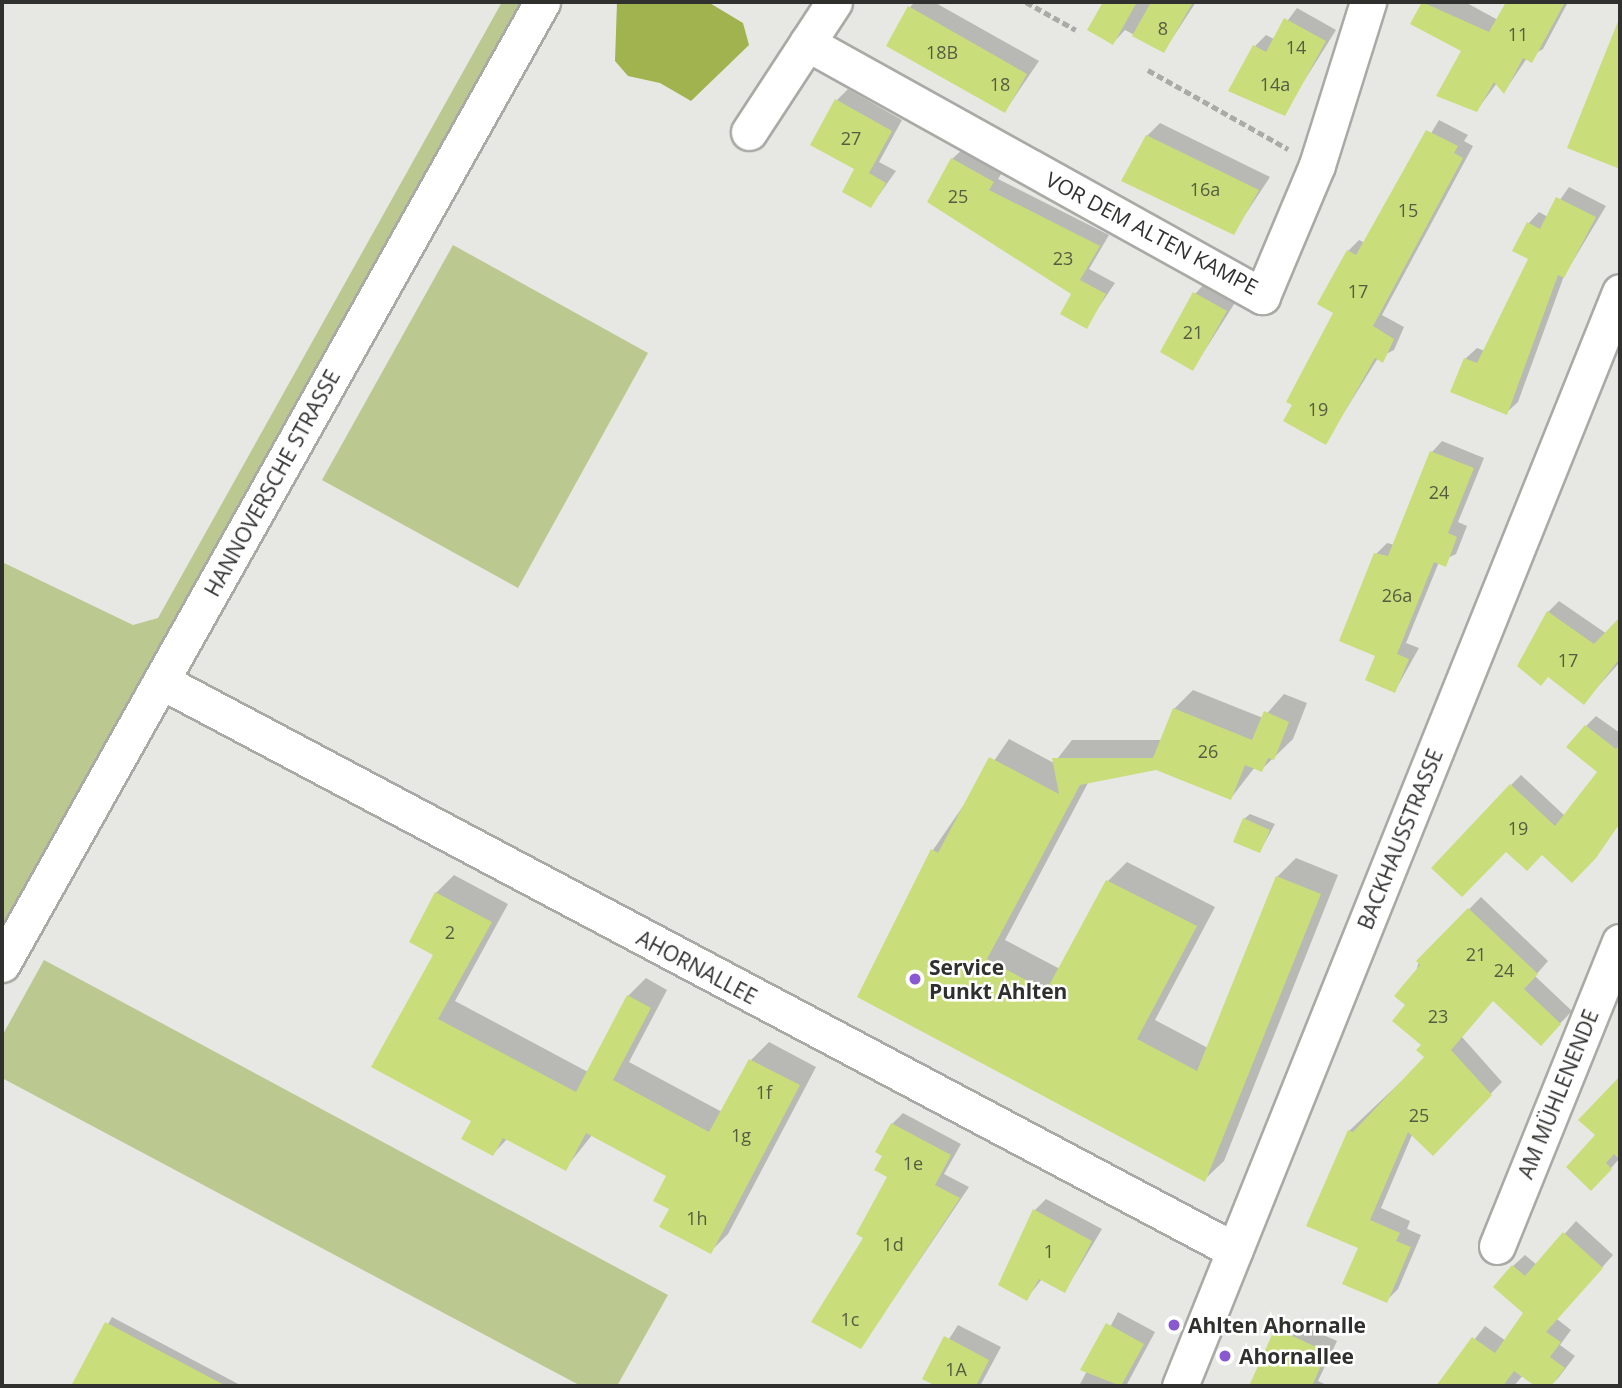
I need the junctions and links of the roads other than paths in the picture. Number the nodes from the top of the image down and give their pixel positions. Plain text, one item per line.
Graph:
1 (542, 2) edge
2 (834, 2) edge
3 (1368, 2) edge
4 (807, 43) junction
5 (749, 132) dead end
6 (1620, 292) edge
7 (161, 681) junction
8 (1620, 942) edge
9 (2, 964) edge
10 (1497, 1246) dead end
11 (1234, 1250) junction
12 (1180, 1386) edge

1 - 7 street, HANNOVERSCHE STRASSE
2 - 4 street
3 - 4 street, VOR DEM ALTEN KAMPE
4 - 5 street
6 - 11 street, BACKHAUSSTRASSE
7 - 9 street, HANNOVERSCHE STRASSE
7 - 11 street, AHORNALLEE
8 - 10 street, AM MÜHLENENDE
11 - 12 street, BACKHAUSSTRASSE

